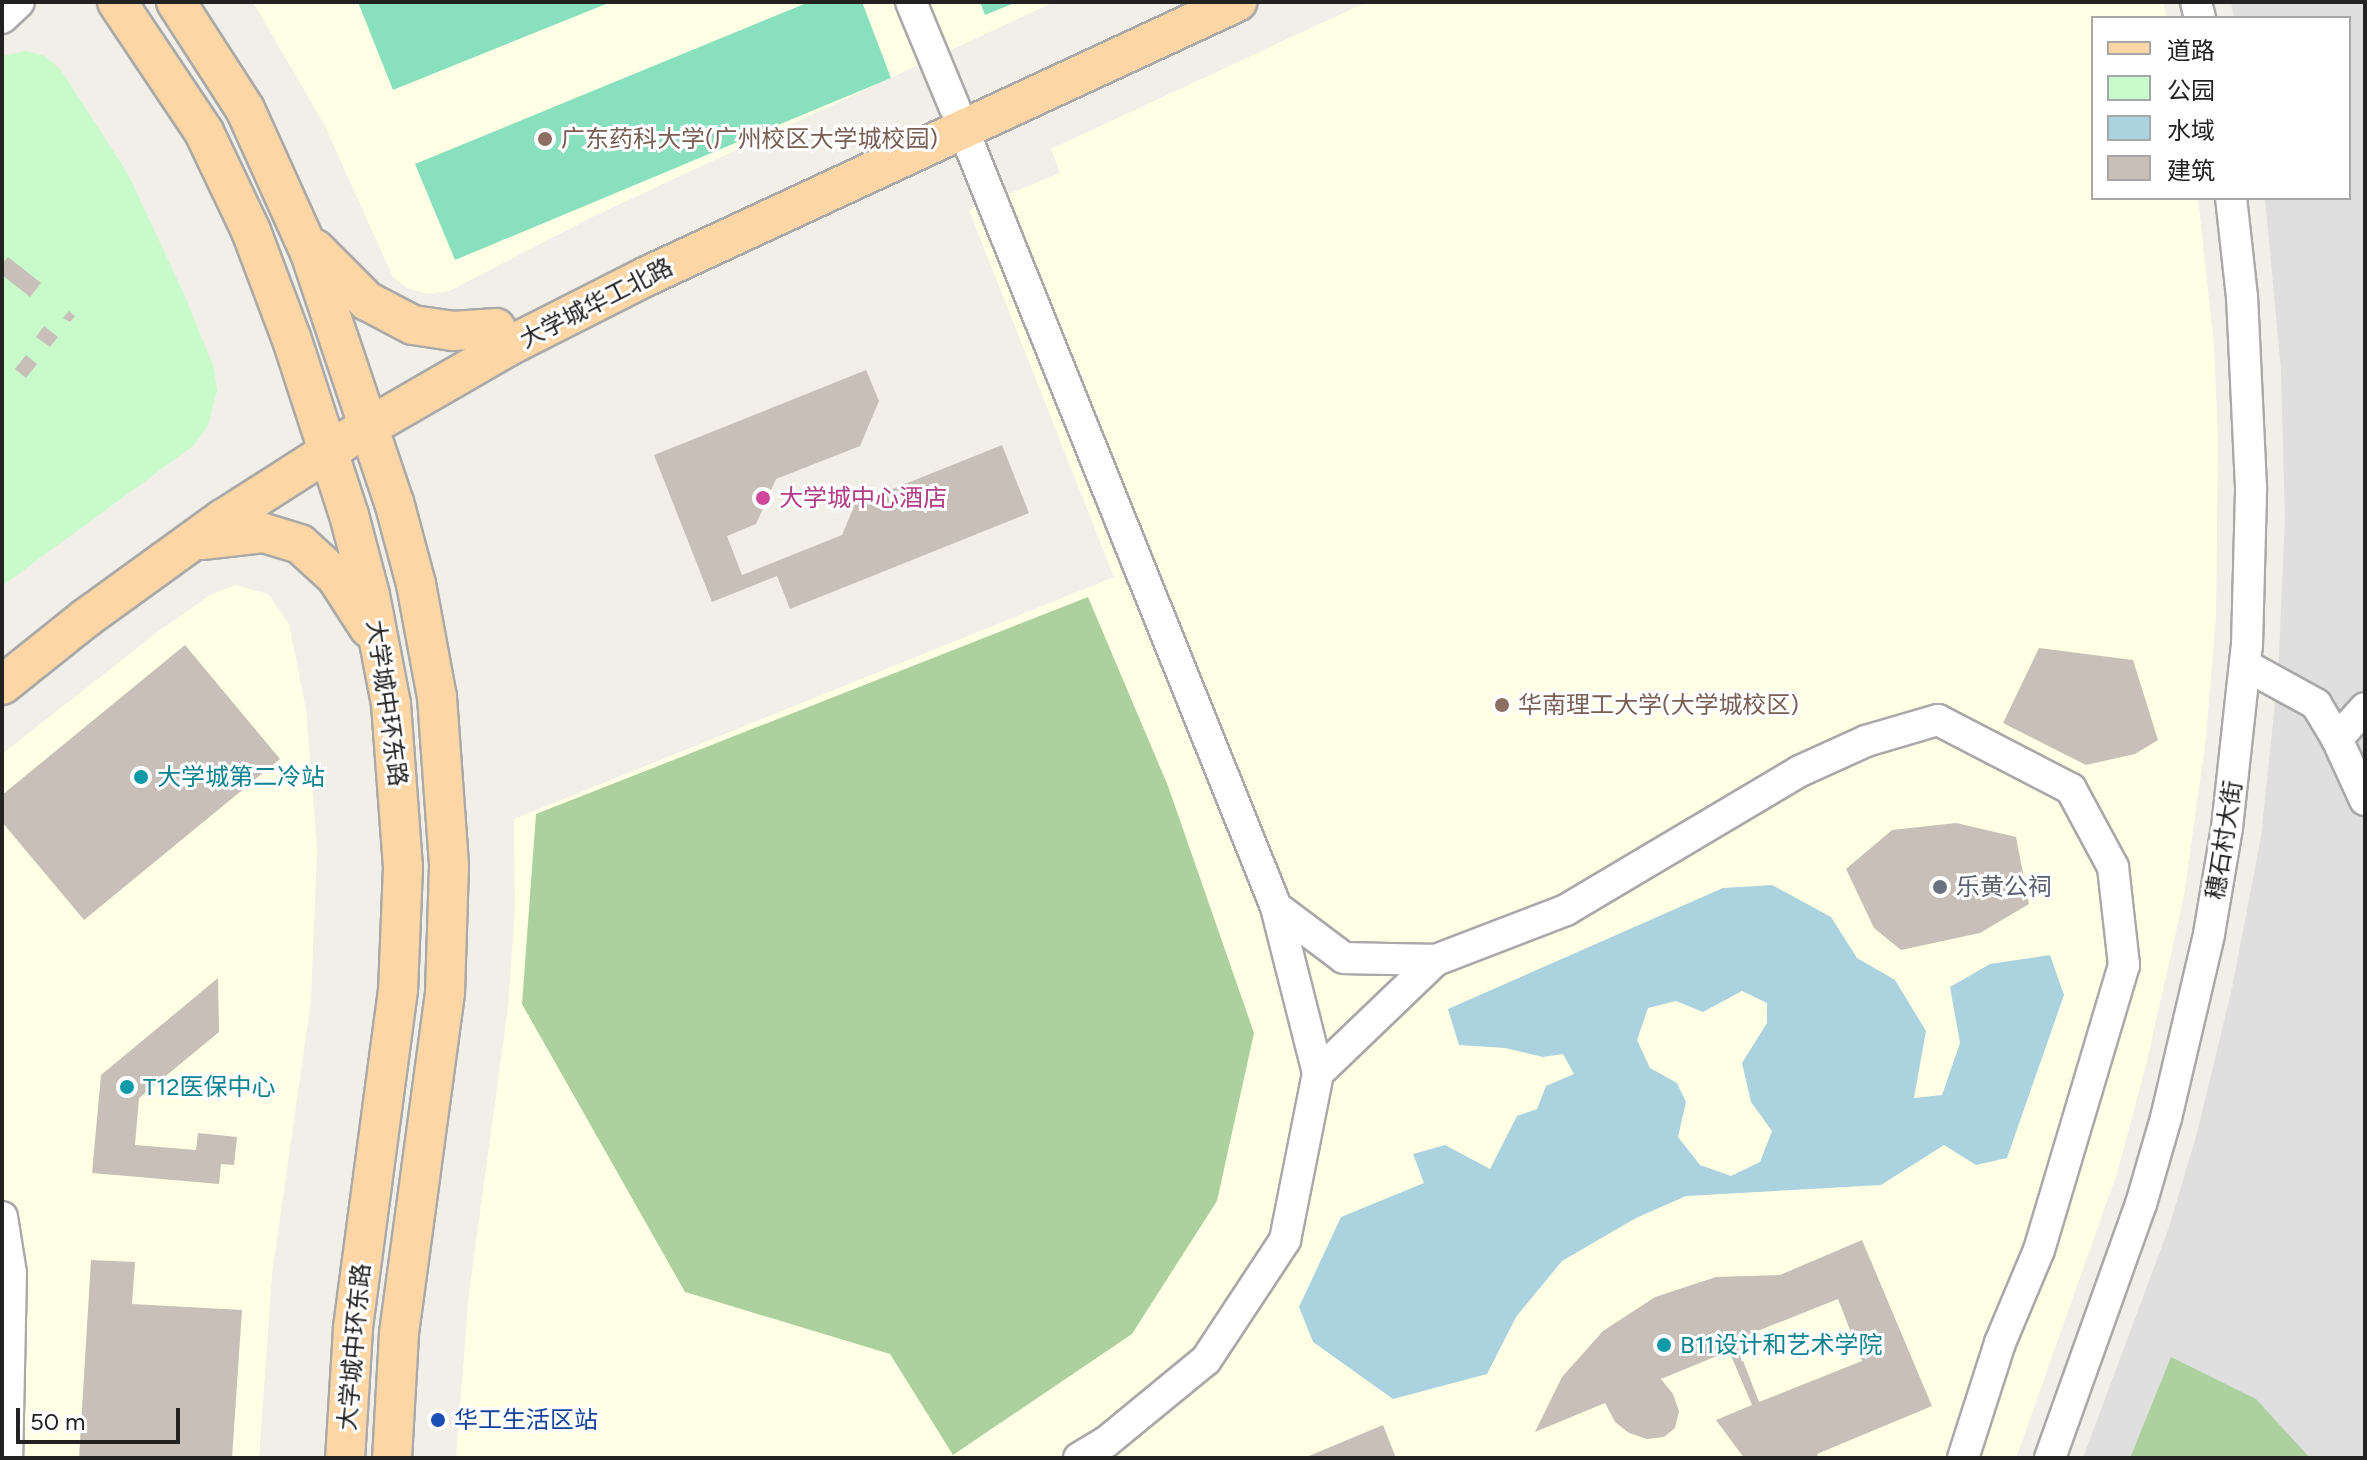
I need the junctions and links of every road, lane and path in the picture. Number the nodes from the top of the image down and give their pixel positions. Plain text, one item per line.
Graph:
1 (19, 2) edge
2 (117, 2) edge
3 (176, 2) edge
4 (911, 2) edge
5 (1184, 2) edge
6 (1237, 2) edge
7 (2, 18) edge
8 (959, 119) junction
9 (2231, 200) edge
10 (303, 234) junction
11 (496, 328) junction
12 (367, 415) junction
13 (326, 440) junction
14 (191, 542) junction
15 (383, 655) junction
16 (2, 656) edge
17 (2254, 670) dead end
18 (2, 685) edge
19 (2365, 708) edge
20 (2337, 739) junction
21 (2365, 800) edge
22 (1276, 907) junction
23 (1436, 960) junction
24 (1318, 1073) junction
25 (2, 1217) edge
26 (7, 1458) edge
27 (345, 1458) edge
28 (392, 1458) edge
29 (1079, 1458) edge
30 (1963, 1458) edge
31 (2050, 1458) edge

1 - 7 street
2 - 13 main road, 大学城中环东路
3 - 10 main road, 大学城中环东路
4 - 8 street
5 - 8 main road, 大学城华工北路
6 - 8 main road, 大学城华工北路
8 - 11 main road, 大学城华工北路
8 - 12 main road, 大学城华工北路
8 - 22 street
9 - 31 street, 穗石村大街
10 - 11 main road
10 - 12 main road, 大学城中环东路
11 - 12 main road, 大学城华工北路
12 - 13 main road, 大学城华工北路
12 - 28 main road, 大学城中环东路
13 - 14 main road, 大学城华工北路
13 - 15 main road, 大学城中环东路
13 - 16 main road, 大学城华工北路
14 - 15 main road
14 - 18 main road, 大学城华工北路
15 - 27 main road, 大学城中环东路
17 - 20 street
19 - 20 street
20 - 21 street
22 - 23 street
22 - 24 street
23 - 24 street
23 - 30 street
24 - 29 street
25 - 26 street

